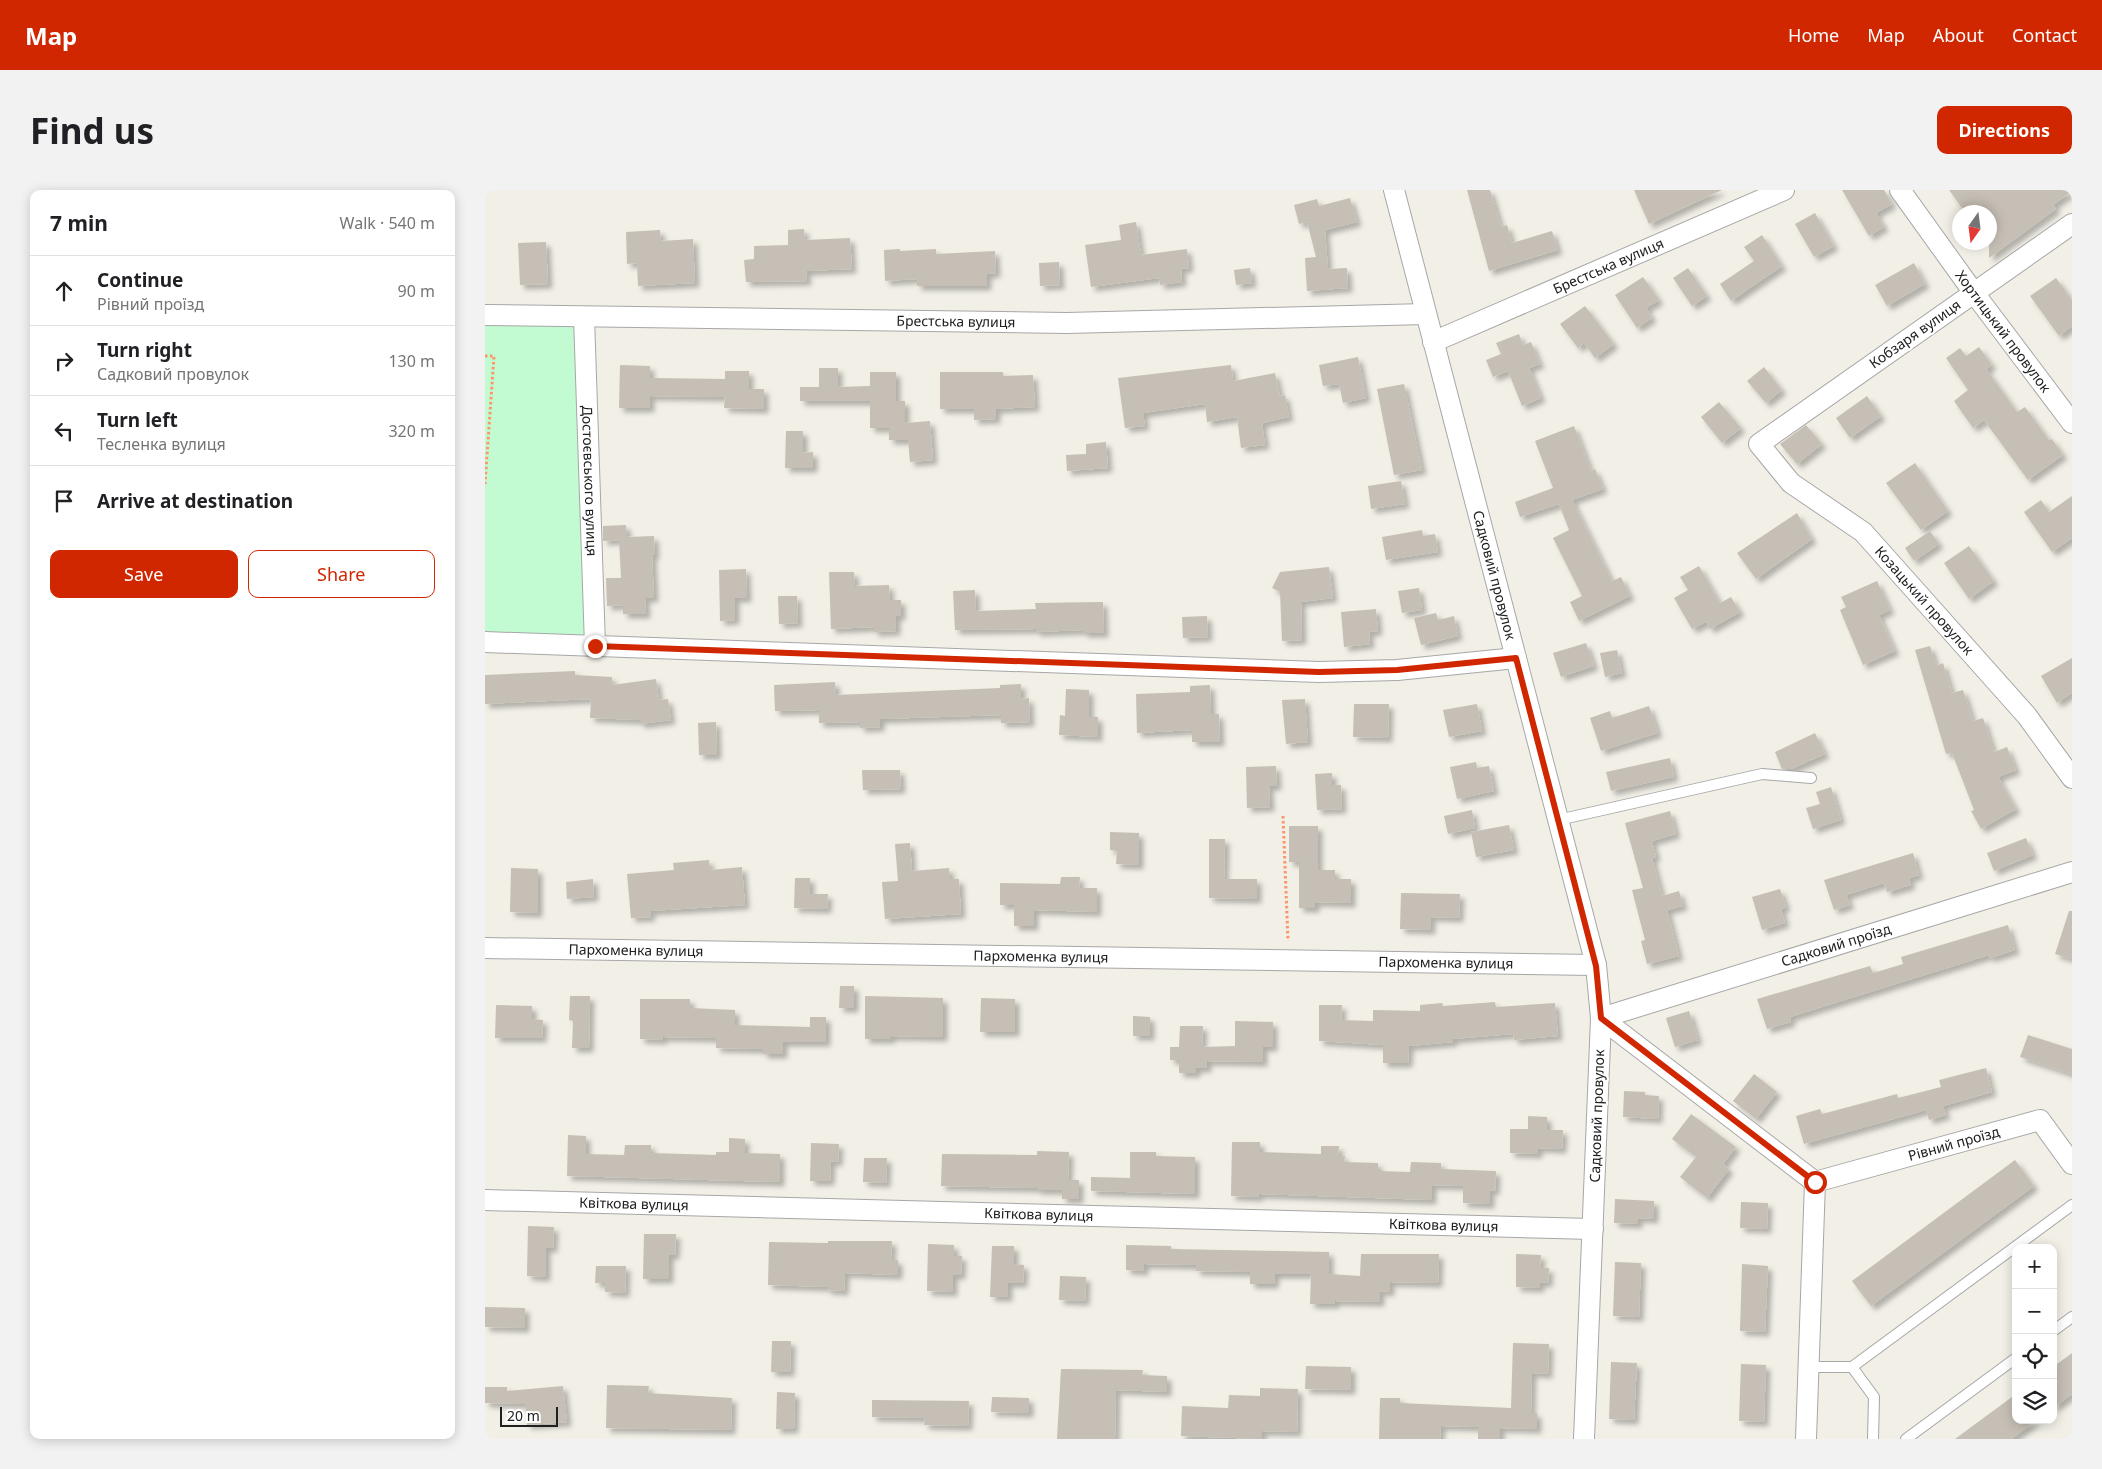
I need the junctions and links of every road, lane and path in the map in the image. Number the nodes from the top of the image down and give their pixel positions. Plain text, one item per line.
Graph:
1 (1394, 190) edge
2 (1783, 190) edge
3 (1901, 190) edge
4 (2072, 224) edge
5 (1974, 293) junction
6 (1426, 314) junction
7 (485, 315) edge
8 (584, 316) junction
9 (1433, 342) junction
10 (485, 356) edge
11 (2072, 423) edge
12 (1759, 444) joint
13 (485, 484) edge
14 (485, 642) edge
15 (595, 646) junction
16 (1516, 658) junction
17 (1811, 778) dead end
18 (2072, 778) edge
19 (1283, 816) dead end
20 (1558, 820) junction
21 (2072, 872) edge
22 (485, 948) edge
23 (1289, 961) junction
24 (1596, 966) junction
25 (1601, 1018) junction
26 (2072, 1164) edge
27 (1815, 1182) junction
28 (485, 1200) edge
29 (2072, 1205) edge
30 (1593, 1229) junction
31 (2072, 1317) edge
32 (2057, 1328) edge
33 (2012, 1361) edge
34 (1809, 1367) junction
35 (1852, 1367) junction
36 (1584, 1439) edge
37 (1807, 1439) edge
38 (1873, 1439) edge
39 (1906, 1439) edge

1 - 6 street, Садковий провулок
2 - 9 street, Брестська вулиця
3 - 5 street, Хортицький провулок
4 - 5 street, Кобзаря вулиця
5 - 11 street, Хортицький провулок
5 - 12 street, Кобзаря вулиця
6 - 8 street, Брестська вулиця
6 - 9 street, Садковий провулок
7 - 8 street, Брестська вулиця
8 - 15 street, Достоєвського вулиця
9 - 16 street, Садковий провулок
10 - 13 path
12 - 18 street, Козацький провулок
14 - 15 street
15 - 16 street
16 - 20 street, Садковий провулок
17 - 20 lane
19 - 23 path
20 - 24 street, Садковий провулок
21 - 25 street, Садковий проїзд
22 - 23 street, Пархоменка вулиця
23 - 24 street, Пархоменка вулиця
24 - 25 street, Садковий провулок
25 - 27 street
25 - 30 street, Садковий провулок
26 - 27 street, Рівний проїзд
27 - 34 street
28 - 30 street, Квіткова вулиця
29 - 35 lane
30 - 36 street, Садковий провулок
31 - 32 lane
33 - 39 lane
34 - 35 lane
34 - 37 street
35 - 38 lane

